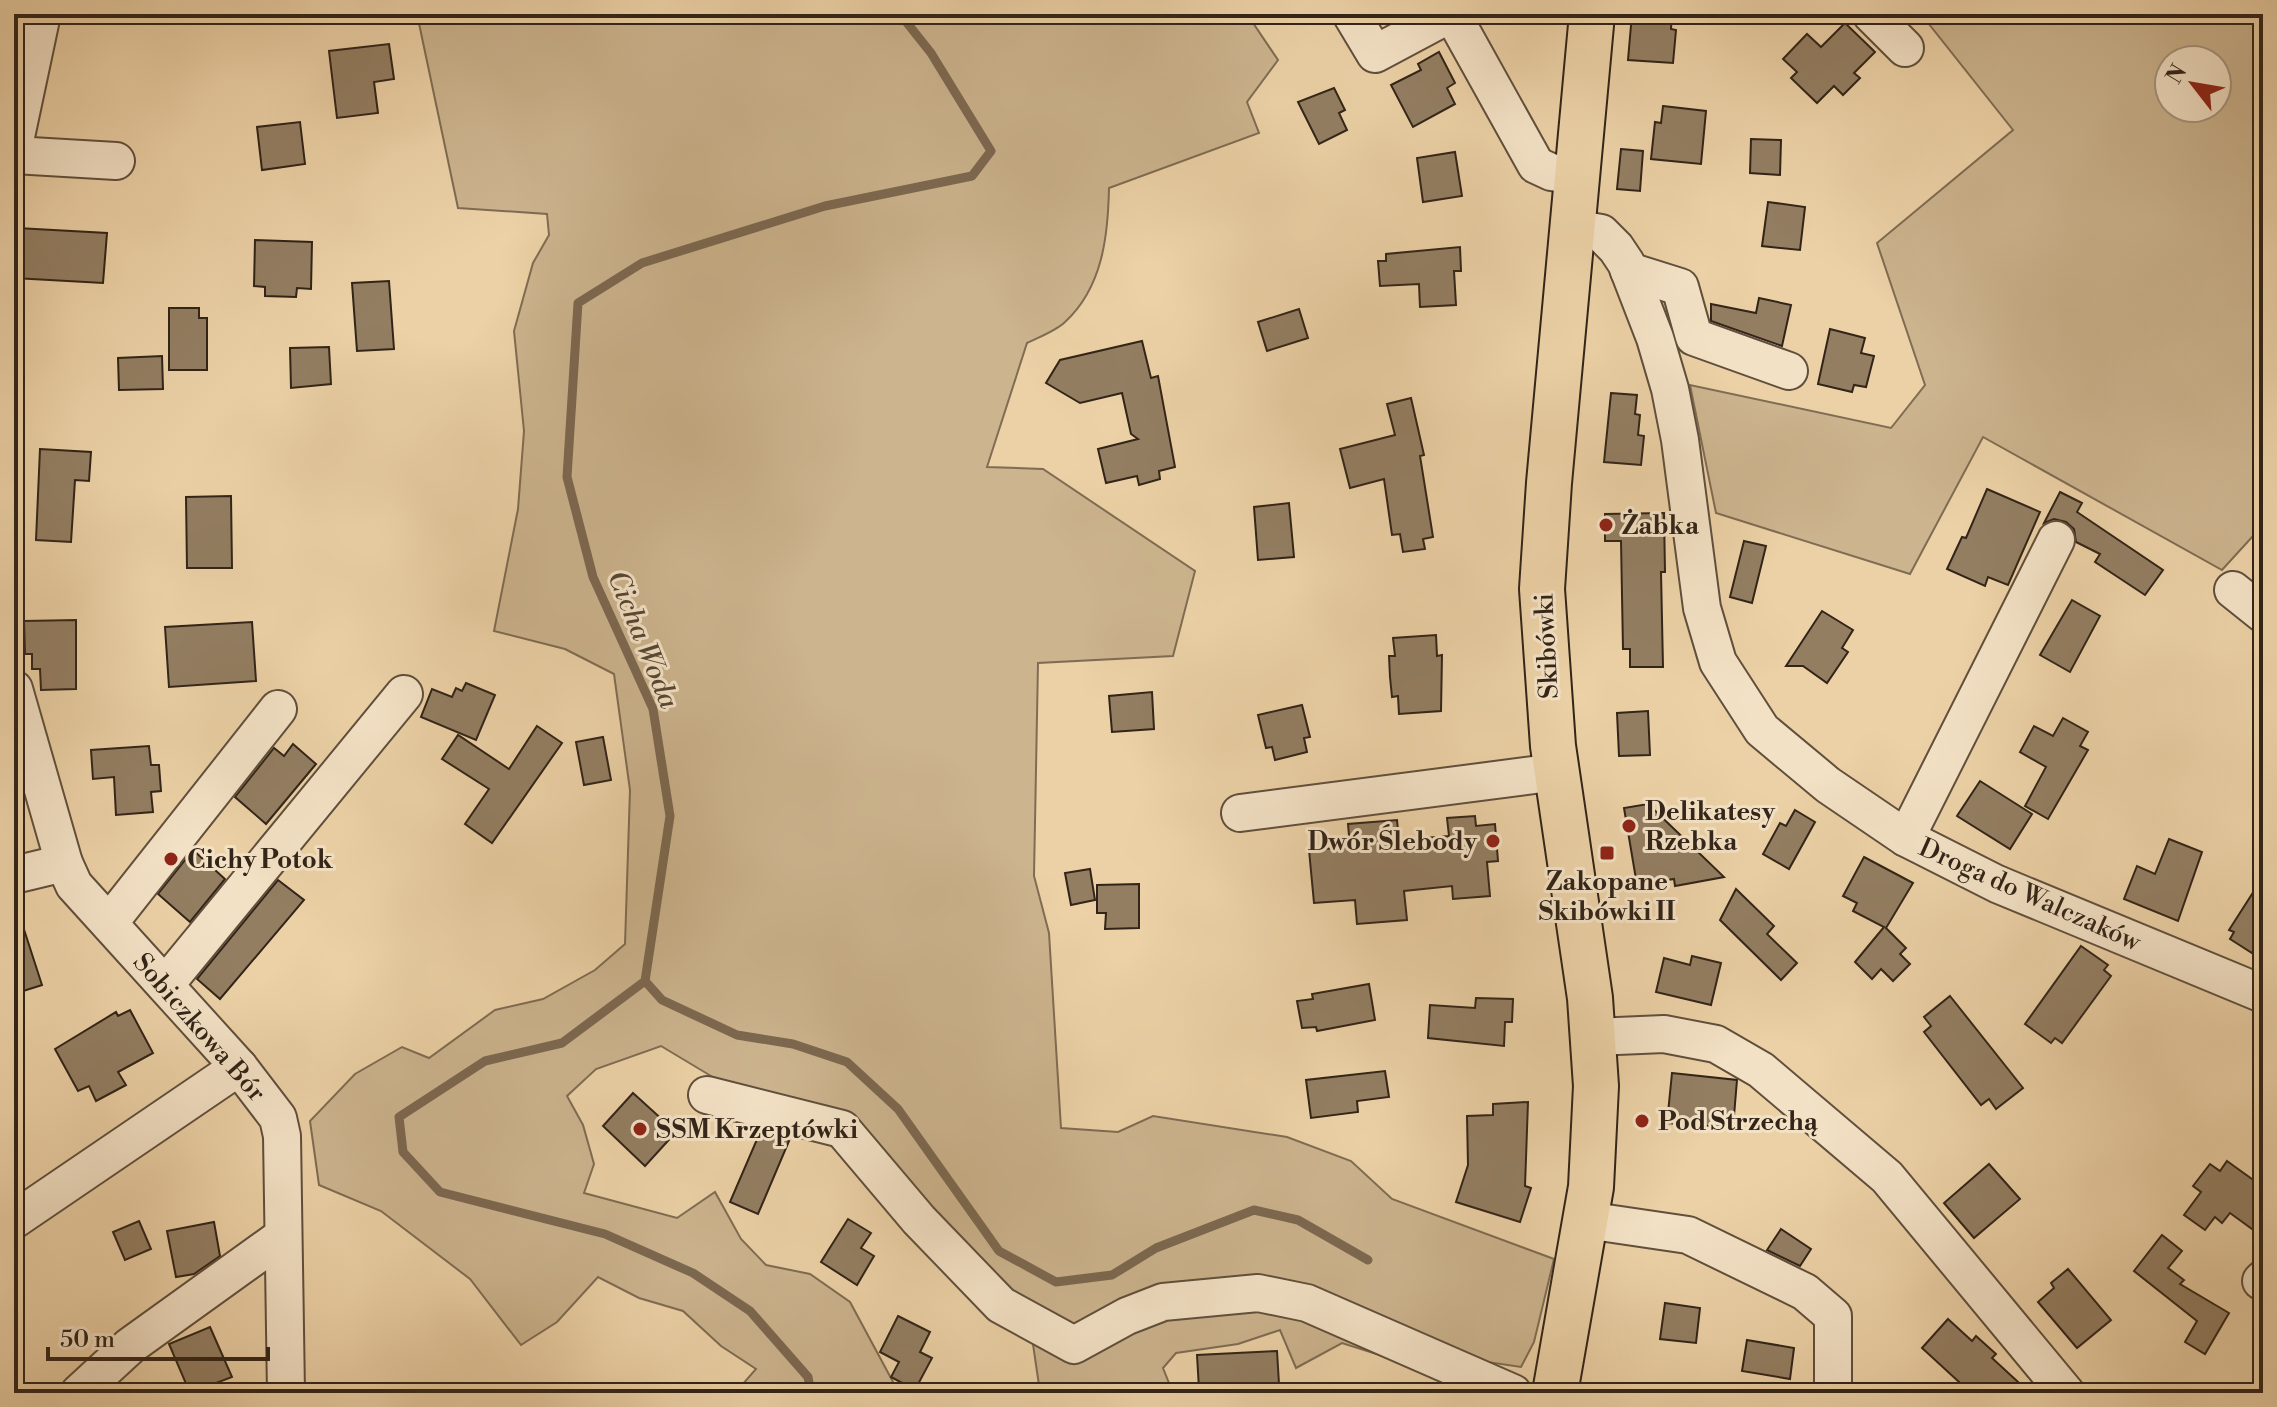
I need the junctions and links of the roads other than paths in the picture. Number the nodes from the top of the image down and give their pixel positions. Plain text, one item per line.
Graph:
1 (42, 14) edge
2 (1351, 14) edge
3 (1451, 14) edge
4 (1592, 14) edge
5 (1871, 14) edge
6 (1905, 48) dead end
7 (14, 146) edge
8 (14, 155) edge
9 (116, 161) dead end
10 (1577, 176) junction
11 (1572, 228) junction
12 (1629, 271) junction
13 (1789, 371) dead end
14 (2056, 540) dead end
15 (2233, 590) dead end
16 (2263, 614) edge
17 (14, 689) edge
18 (404, 694) dead end
19 (278, 709) dead end
20 (1557, 772) junction
21 (1240, 813) dead end
22 (1906, 838) junction
23 (64, 863) junction
24 (14, 875) edge
25 (109, 923) junction
26 (165, 985) junction
27 (2263, 994) edge
28 (1594, 1037) junction
29 (239, 1067) junction
30 (707, 1095) dead end
31 (14, 1220) edge
32 (1586, 1220) junction
33 (283, 1236) junction
34 (79, 1393) edge
35 (286, 1393) edge
36 (1513, 1393) edge
37 (1555, 1393) edge
38 (1833, 1393) edge
39 (2066, 1393) edge

1 - 7 street
2 - 3 street
3 - 10 street
4 - 10 main road, Skibówki
5 - 6 street
8 - 9 street
10 - 11 main road, Skibówki
11 - 12 street, Droga do Walczaków
11 - 20 main road, Skibówki
12 - 13 street
12 - 22 street, Droga do Walczaków
14 - 22 street
15 - 16 street
17 - 23 street, Sobiczkowa Bór
18 - 26 street
19 - 25 street
20 - 21 street
20 - 28 main road, Skibówki
22 - 27 street, Droga do Walczaków
23 - 24 street
23 - 25 street, Sobiczkowa Bór
25 - 26 street, Sobiczkowa Bór
26 - 29 street, Sobiczkowa Bór
28 - 32 main road, Skibówki
28 - 39 street
29 - 31 street
29 - 33 street, Sobiczkowa Bór
30 - 36 street
32 - 37 main road, Skibówki
32 - 38 street
33 - 34 street
33 - 35 street, Sobiczkowa Bór

